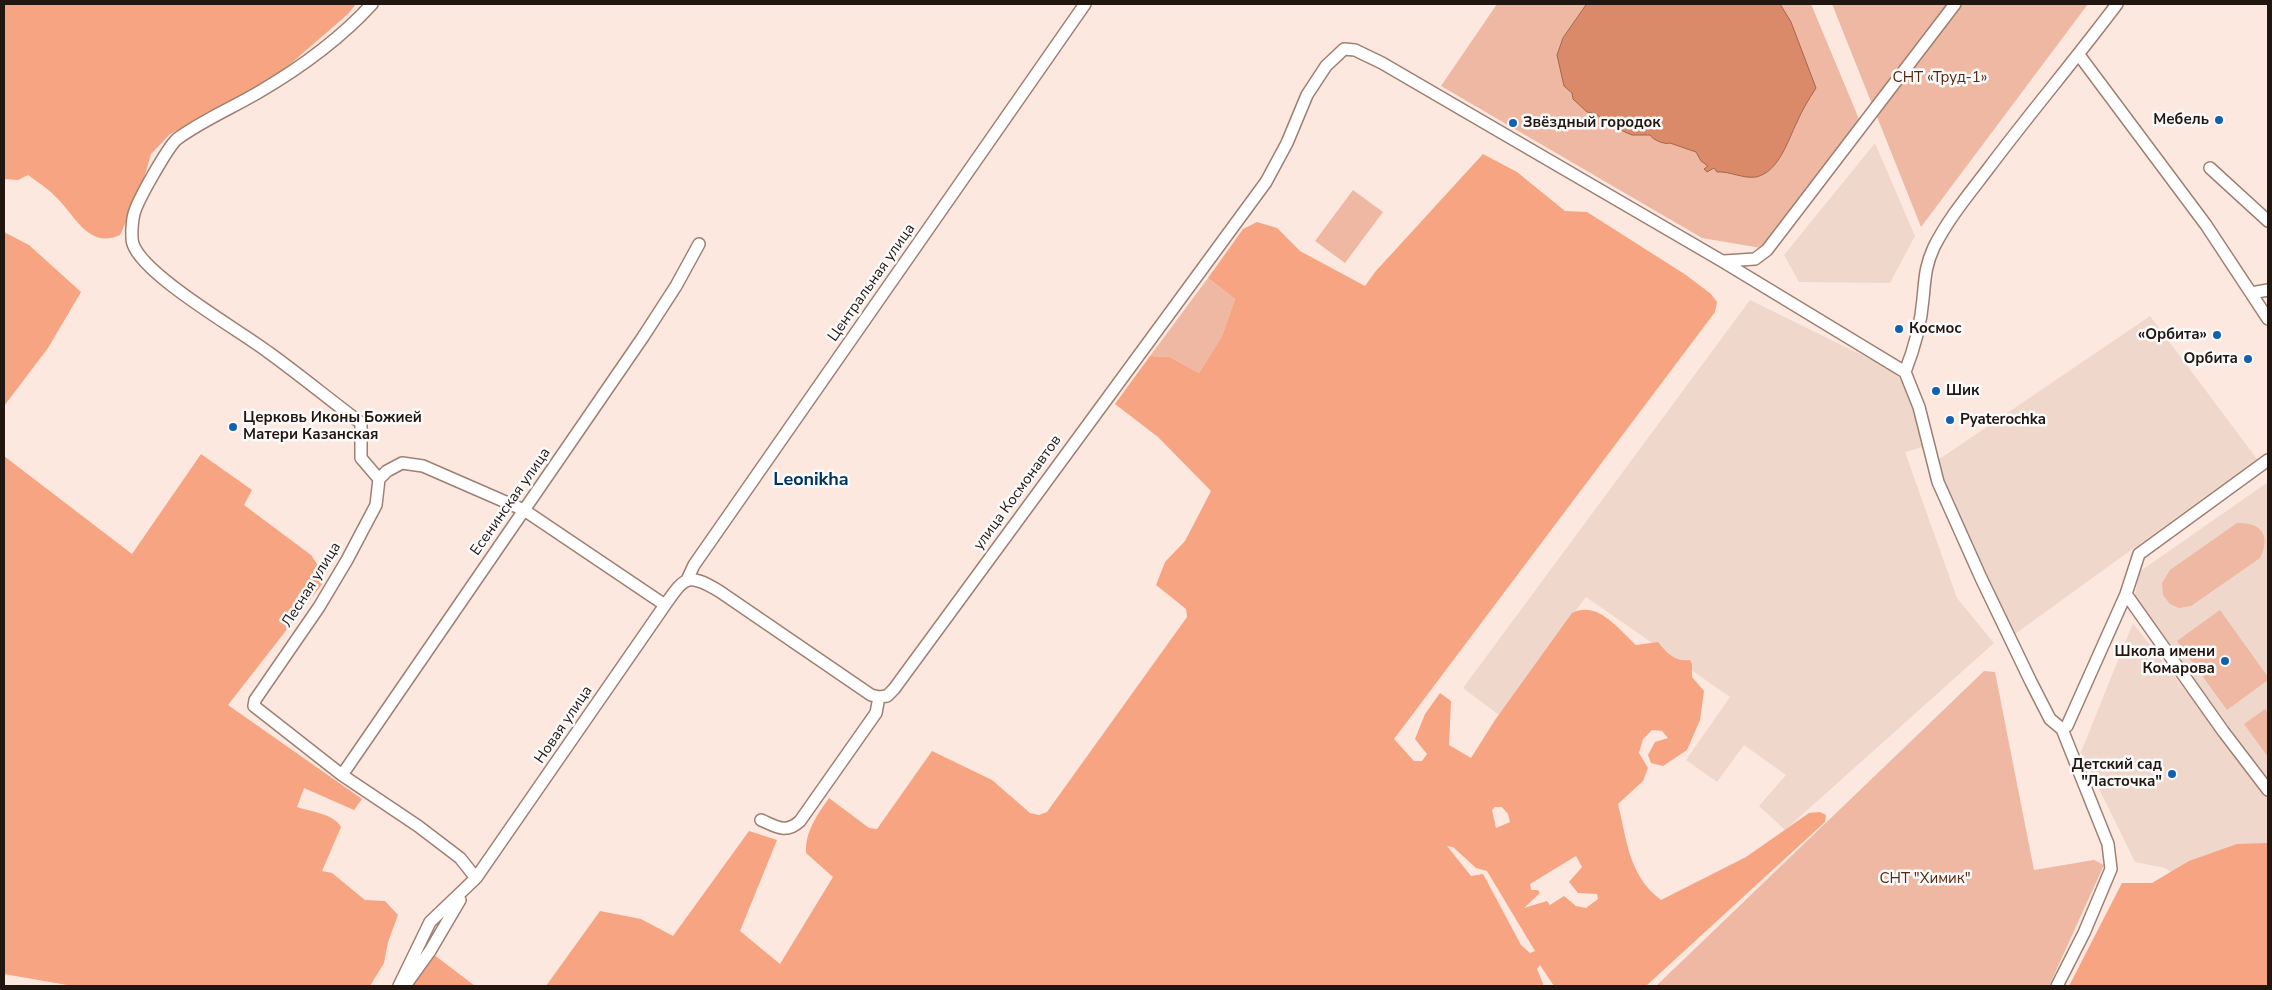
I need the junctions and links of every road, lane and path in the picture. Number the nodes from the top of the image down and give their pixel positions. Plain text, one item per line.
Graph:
1 (372, 4) edge
2 (1085, 4) edge
3 (1955, 4) edge
4 (2117, 4) edge
5 (2079, 56) junction
6 (2210, 168) dead end
7 (2268, 220) edge
8 (699, 244) dead end
9 (1722, 260) junction
10 (2268, 290) edge
11 (2251, 293) junction
12 (2268, 319) edge
13 (1905, 372) junction
14 (2268, 460) edge
15 (379, 479) junction
16 (524, 510) junction
17 (686, 580) junction
18 (2126, 594) junction
19 (665, 605) junction
20 (879, 697) junction
21 (2062, 729) junction
22 (342, 775) junction
23 (2268, 790) edge
24 (761, 820) dead end
25 (476, 878) junction
26 (467, 887) junction
27 (399, 986) edge
28 (404, 986) edge
29 (2057, 986) edge

1 - 15 street
2 - 17 street, Центральная улица
3 - 9 street
4 - 5 street
5 - 11 street
5 - 13 street
6 - 7 street
8 - 16 street, Есенинская улица
9 - 13 street, улица Космонавтов
9 - 20 street, улица Космонавтов
10 - 11 street
11 - 12 street
13 - 21 street
14 - 18 street
15 - 16 street
15 - 22 street, Лесная улица
16 - 19 street
16 - 22 street, Есенинская улица
17 - 19 street, Новая улица
17 - 20 street
18 - 21 street
18 - 23 street
19 - 25 street, Новая улица
20 - 24 street
21 - 29 street
22 - 25 street
25 - 26 street, Новая улица
26 - 27 street
26 - 28 street

